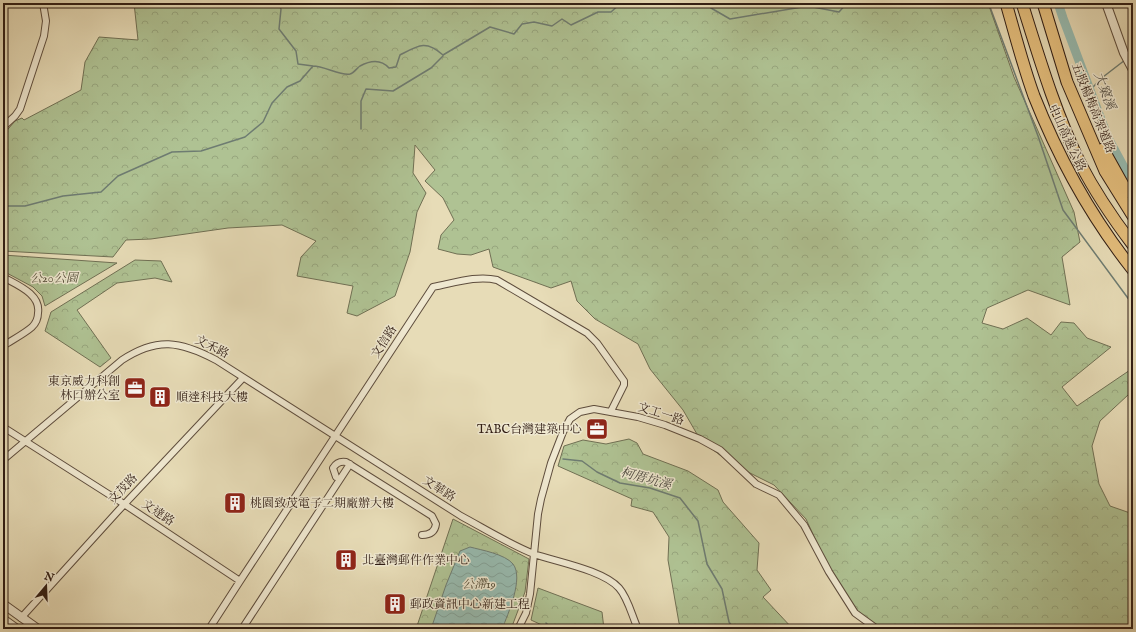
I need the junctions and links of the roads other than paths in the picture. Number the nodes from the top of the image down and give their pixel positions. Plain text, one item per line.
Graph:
1 (43, 3) edge
2 (1006, 3) edge
3 (1022, 3) edge
4 (1043, 3) edge
5 (1051, 3) edge
6 (1106, 3) edge
7 (1131, 67) edge
8 (3, 127) edge
9 (1133, 203) edge
10 (1133, 216) edge
11 (1133, 245) edge
12 (1133, 270) edge
13 (3, 278) edge
14 (3, 346) edge
15 (243, 378) junction
16 (611, 411) junction
17 (3, 427) edge
18 (335, 436) junction
19 (26, 442) junction
20 (3, 460) edge
21 (350, 464) junction
22 (336, 477) dead end
23 (124, 504) junction
24 (422, 535) dead end
25 (534, 554) junction
26 (240, 581) junction
27 (3, 604) edge
28 (21, 618) junction
29 (3, 619) edge
30 (15, 629) edge
31 (38, 629) edge
32 (209, 629) edge
33 (242, 629) edge
34 (518, 629) edge
35 (638, 629) edge
36 (876, 629) edge

1 - 8 street
2 - 12 highway, 中山高速公路
3 - 11 highway, 中山高速公路
4 - 10 highway, 五股楊梅高架道路
5 - 9 highway, 五股楊梅高架道路
6 - 7 street
13 - 14 street
15 - 18 street, 文禾路
15 - 19 street, 文禾路
15 - 23 street, 文茂路
16 - 18 street, 文信路
16 - 25 street, 文工一路
16 - 36 street, 文工一路
17 - 19 street, 文達路
18 - 25 street, 文華路
18 - 26 street, 文信路
19 - 20 street, 文禾路
19 - 23 street, 文達路
21 - 22 street
21 - 24 street
21 - 33 street
23 - 26 street, 文達路
23 - 28 street, 文茂路
25 - 34 street, 文工一路
25 - 35 street, 文華路
26 - 32 street, 文信路
27 - 28 street
28 - 31 street
29 - 30 street

